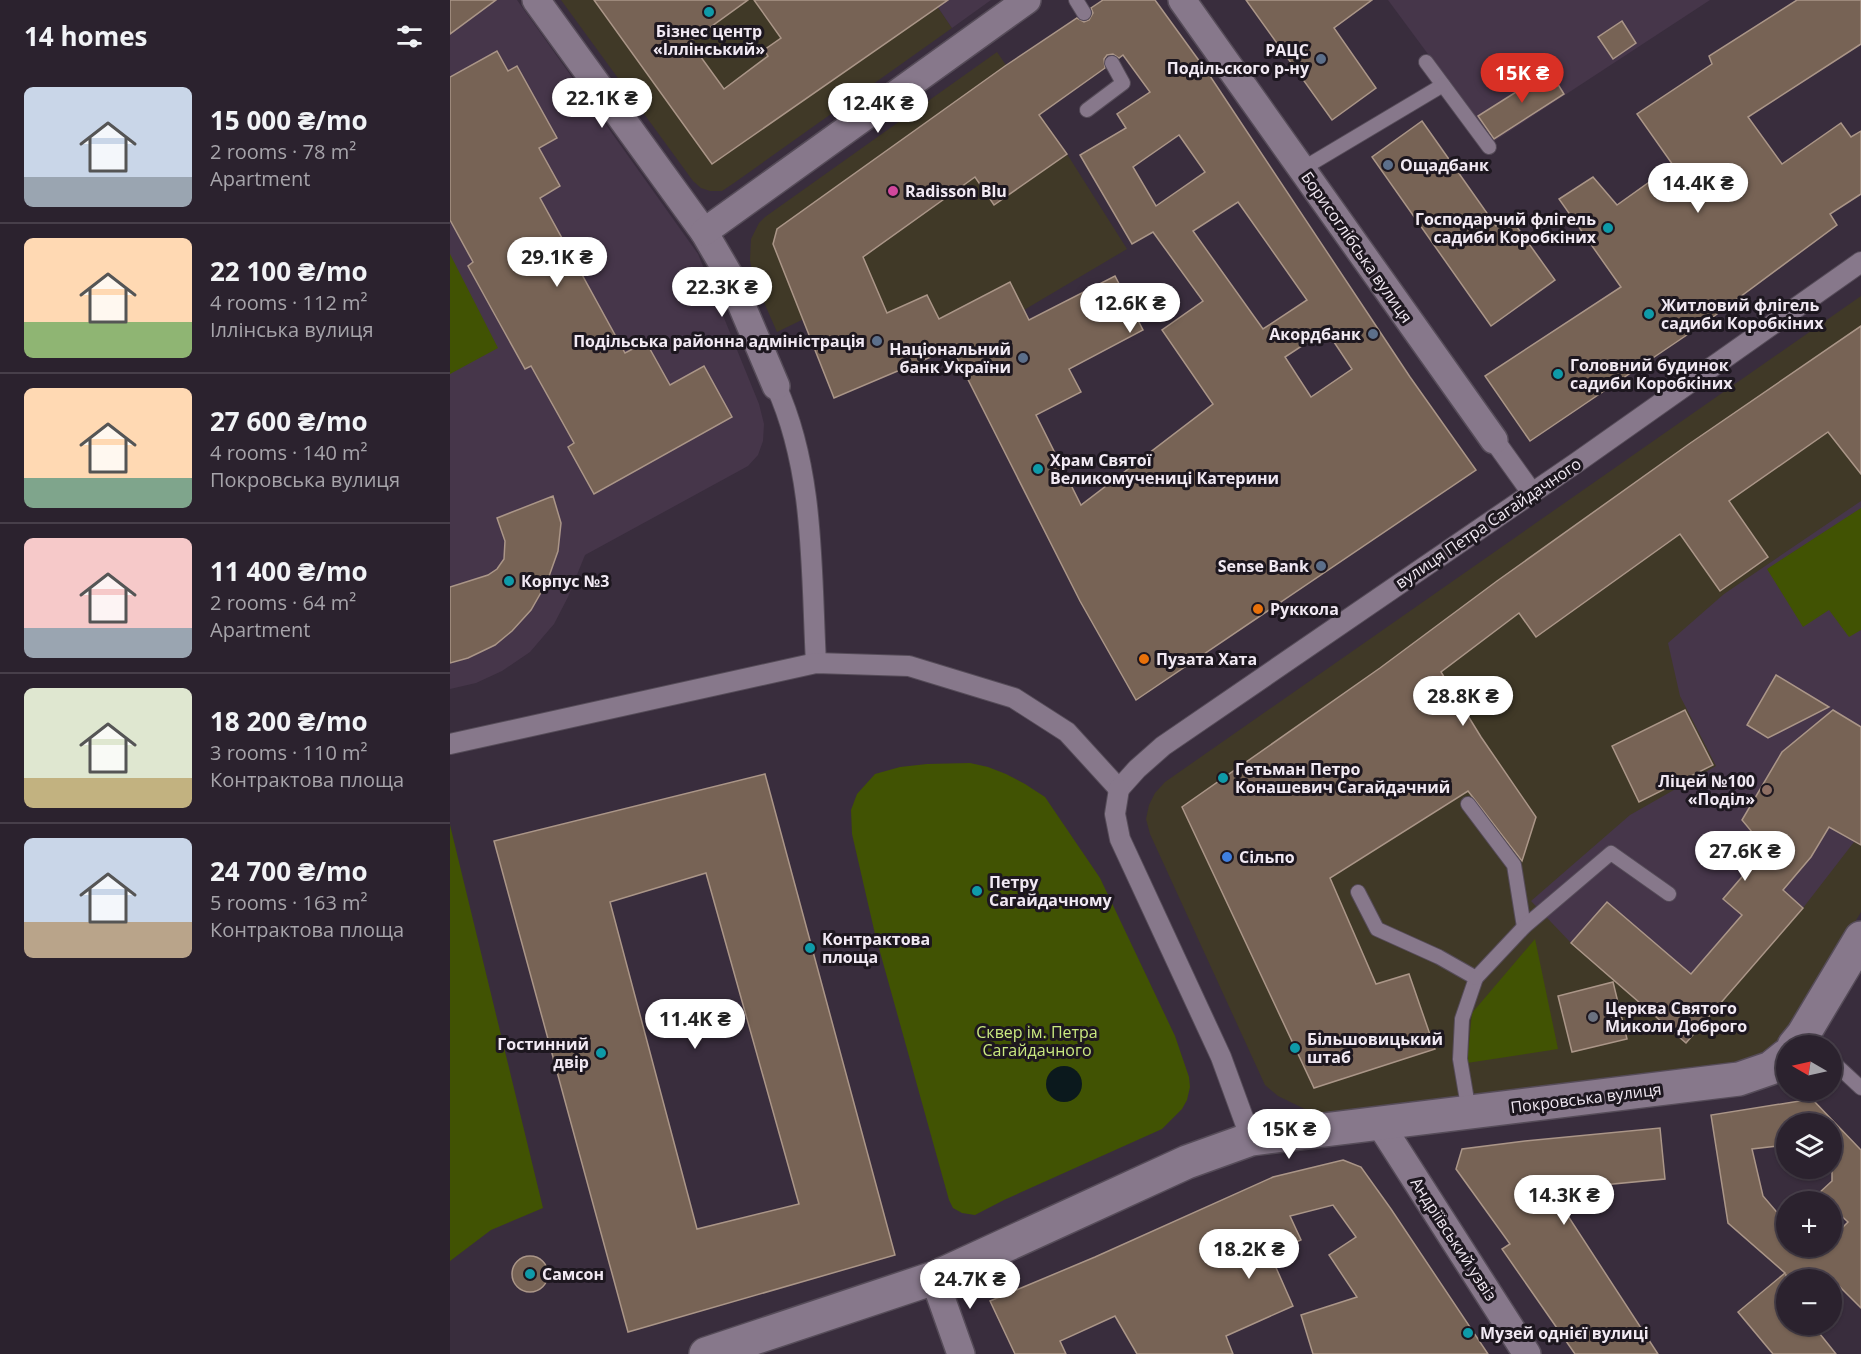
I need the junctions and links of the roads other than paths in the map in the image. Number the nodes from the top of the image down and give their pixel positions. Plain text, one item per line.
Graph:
1 (536, 0) edge
2 (1027, 0) edge
3 (1076, 0) edge
4 (1182, 0) edge
5 (1084, 13) dead end
6 (1426, 62) dead end
7 (1112, 63) dead end
8 (1443, 85) junction
9 (1087, 110) dead end
10 (1489, 147) dead end
11 (1302, 169) junction
12 (704, 232) junction
13 (1861, 262) edge
14 (777, 386) joint
15 (1494, 440) joint
16 (1532, 493) junction
17 (816, 663) junction
18 (450, 744) edge
19 (1119, 789) junction
20 (1468, 804) dead end
21 (1358, 892) dead end
22 (1669, 894) dead end
23 (1524, 927) junction
24 (1861, 938) edge
25 (1476, 978) junction
26 (1805, 1035) edge
27 (1776, 1064) edge
28 (1842, 1070) edge
29 (1861, 1088) edge
30 (1469, 1112) junction
31 (1380, 1124) junction
32 (1251, 1139) junction
33 (934, 1278) junction
34 (706, 1354) edge
35 (961, 1354) edge
36 (1527, 1354) edge

1 - 12 street
2 - 12 street
3 - 5 lane
4 - 11 street, Борисоглібська вулиця
6 - 8 lane
7 - 9 lane
8 - 10 lane
8 - 11 lane
11 - 15 street, Борисоглібська вулиця
12 - 14 street
13 - 16 street, вулиця Петра Сагайдачного
14 - 17 street
15 - 16 street, Борисоглібська вулиця
16 - 19 street, вулиця Петра Сагайдачного
17 - 18 street
17 - 19 street
19 - 32 street
20 - 23 lane
21 - 25 lane
22 - 23 lane
23 - 25 lane
24 - 26 street, Покровська вулиця
25 - 30 lane
27 - 30 street, Покровська вулиця
28 - 29 lane
30 - 31 street, Покровська вулиця
31 - 32 street
31 - 36 street, Андріївський узвіз
32 - 33 street
33 - 34 street
33 - 35 street

